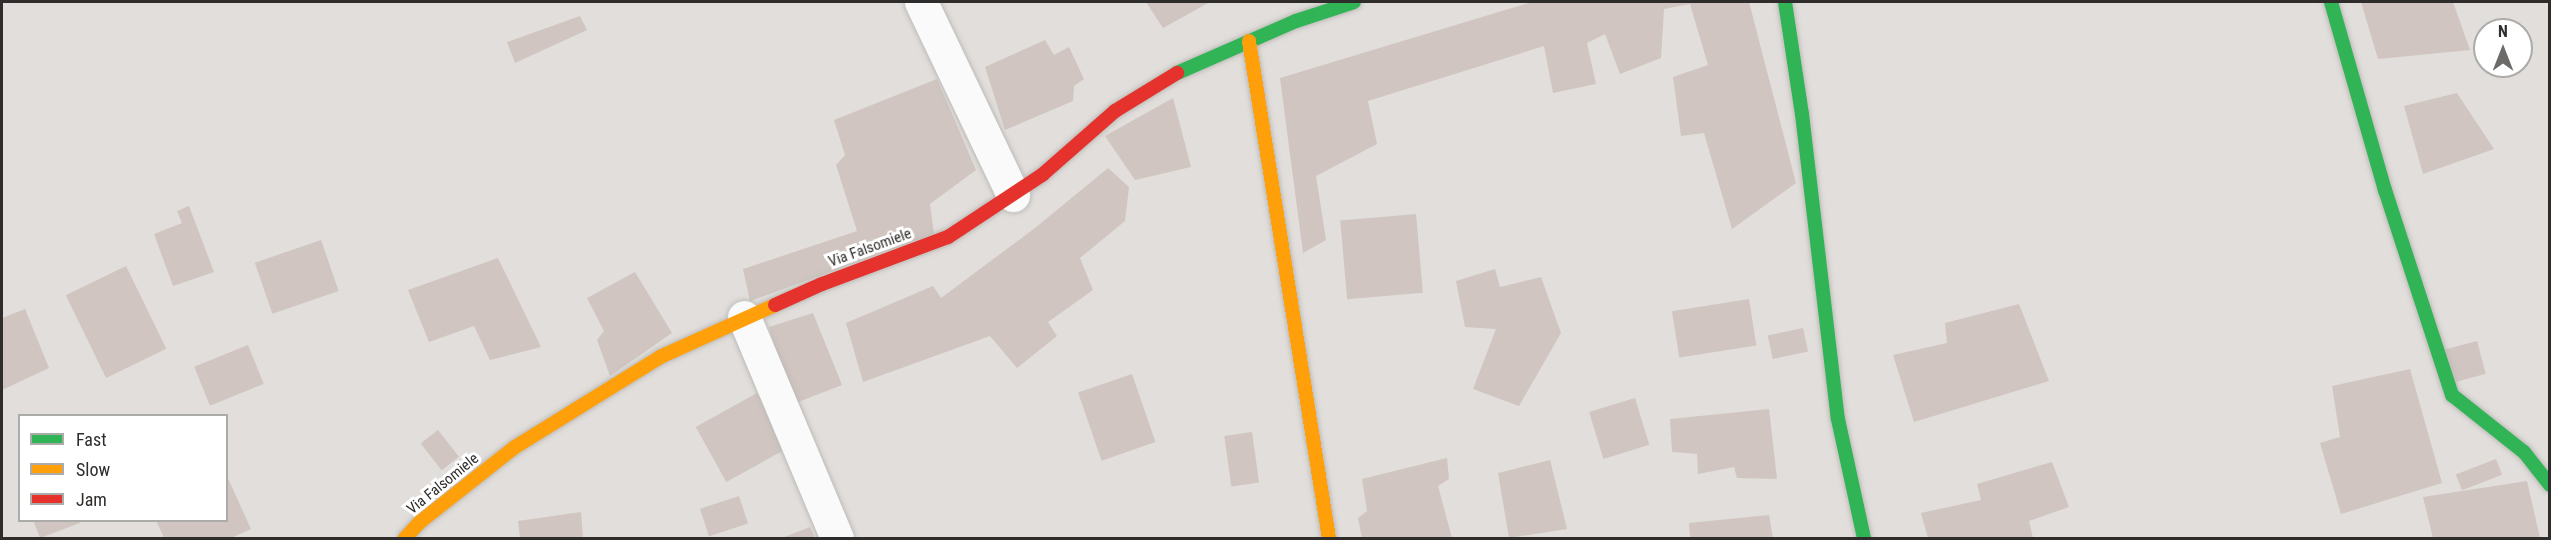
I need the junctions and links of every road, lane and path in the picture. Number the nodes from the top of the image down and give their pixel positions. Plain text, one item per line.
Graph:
1 (921, 2) edge
2 (1354, 2) edge
3 (1785, 2) edge
4 (2331, 2) edge
5 (1249, 41) junction
6 (1013, 195) junction
7 (744, 317) junction
8 (2550, 485) edge
9 (405, 538) edge
10 (837, 538) edge
11 (1329, 538) edge
12 (1864, 538) edge

1 - 6 street
2 - 5 street, Via Falsomiele
3 - 12 street
4 - 8 street
5 - 6 street, Via Falsomiele
5 - 11 street
6 - 7 street, Via Falsomiele
7 - 9 street, Via Falsomiele
7 - 10 street

